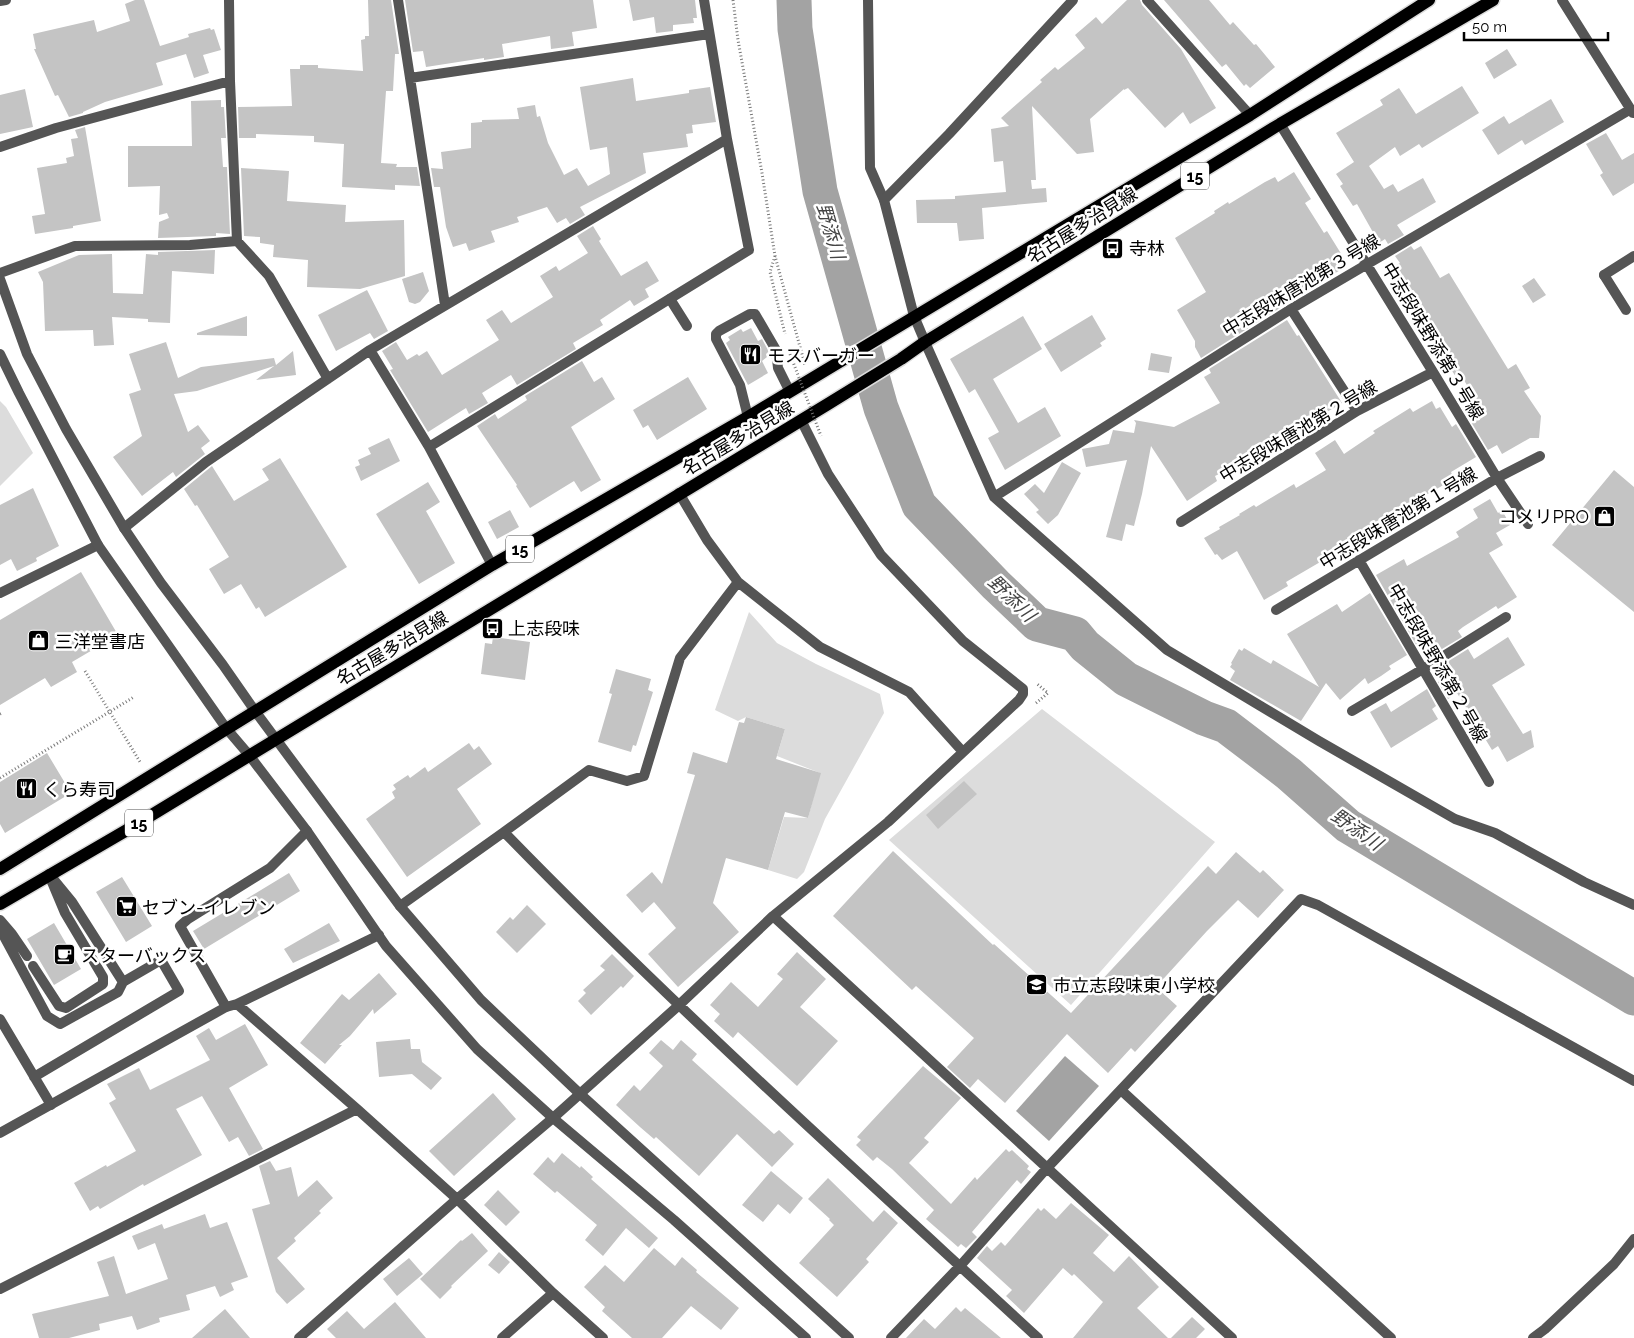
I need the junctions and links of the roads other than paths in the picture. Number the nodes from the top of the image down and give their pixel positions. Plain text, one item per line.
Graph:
1 (6, 0) edge
2 (229, 0) edge
3 (398, 0) edge
4 (704, 0) edge
5 (868, 0) edge
6 (1073, 0) edge
7 (1147, 0) edge
8 (1428, 0) edge
9 (1493, 0) edge
10 (1562, 0) edge
11 (0, 1) edge
12 (709, 34) junction
13 (410, 78) junction
14 (230, 81) junction
15 (1632, 112) edge
16 (1250, 115) junction
17 (1280, 124) junction
18 (727, 139) junction
19 (0, 147) edge
20 (884, 200) junction
21 (237, 241) junction
22 (1634, 256) edge
23 (1366, 263) junction
24 (0, 273) edge
25 (0, 279) edge
26 (670, 299) junction
27 (445, 305) junction
28 (1291, 309) junction
29 (1626, 310) dead end
30 (914, 316) junction
31 (687, 326) dead end
32 (925, 342) junction
33 (370, 350) junction
34 (0, 354) edge
35 (1433, 372) junction
36 (328, 379) junction
37 (790, 392) junction
38 (1357, 411) junction
39 (748, 417) junction
40 (801, 420) junction
41 (429, 447) junction
42 (1540, 456) dead end
43 (1496, 478) junction
44 (679, 493) junction
45 (994, 498) junction
46 (1181, 522) dead end
47 (1528, 524) dead end
48 (124, 528) junction
49 (98, 545) junction
50 (1359, 560) junction
51 (492, 565) junction
52 (738, 582) junction
53 (0, 593) edge
54 (1276, 610) dead end
55 (1506, 617) dead end
56 (1423, 669) junction
57 (255, 710) junction
58 (1352, 711) dead end
59 (226, 728) junction
60 (276, 739) junction
61 (963, 752) junction
62 (248, 755) junction
63 (1489, 782) dead end
64 (307, 831) junction
65 (504, 832) junction
66 (0, 869) edge
67 (49, 874) junction
68 (0, 904) edge
69 (1634, 905) edge
70 (400, 906) junction
71 (772, 916) junction
72 (0, 920) edge
73 (0, 929) edge
74 (379, 936) junction
75 (27, 956) dead end
76 (33, 966) dead end
77 (123, 982) junction
78 (237, 1004) junction
79 (678, 1006) junction
80 (226, 1008) junction
81 (0, 1018) edge
82 (34, 1077) junction
83 (1634, 1080) edge
84 (1122, 1091) junction
85 (579, 1094) junction
86 (50, 1106) junction
87 (357, 1109) junction
88 (553, 1118) junction
89 (0, 1133) edge
90 (1047, 1168) junction
91 (457, 1199) junction
92 (1634, 1239) edge
93 (960, 1266) junction
94 (0, 1289) edge
95 (553, 1293) junction
96 (299, 1338) edge
97 (502, 1338) edge
98 (603, 1338) edge
99 (806, 1338) edge
100 (849, 1338) edge
101 (891, 1338) edge
102 (1038, 1338) edge
103 (1232, 1338) edge
104 (1391, 1338) edge
105 (1533, 1338) edge

1 - 11 street
2 - 14 street
3 - 13 street
4 - 12 street
5 - 20 street
6 - 20 street
7 - 16 street
8 - 16 main road, 名古屋多治見線 / 15
9 - 17 main road, 名古屋多治見線 / 15
10 - 15 street
12 - 13 street
12 - 18 street
13 - 27 street
14 - 19 street
14 - 21 street
15 - 23 street, 中志段味唐池第３号線
16 - 30 main road, 名古屋多治見線 / 15
17 - 23 street, 中志段味野添第３号線
17 - 32 main road, 名古屋多治見線 / 15
18 - 26 street
18 - 27 street
20 - 30 street
21 - 24 street
21 - 36 street
22 - 29 street
23 - 28 street, 中志段味唐池第３号線
23 - 35 street, 中志段味野添第３号線
25 - 48 street
26 - 31 street
26 - 41 street
27 - 33 street
28 - 38 street
28 - 45 street, 中志段味唐池第３号線
30 - 32 street
30 - 37 main road, 名古屋多治見線 / 15
32 - 40 main road, 名古屋多治見線 / 15
32 - 45 street
33 - 36 street
33 - 41 street
34 - 49 street
35 - 38 street, 中志段味唐池第２号線
35 - 43 street, 中志段味野添第３号線
36 - 48 street
37 - 39 main road, 名古屋多治見線 / 15
37 - 39 street
38 - 46 street, 中志段味唐池第２号線
39 - 51 main road, 名古屋多治見線 / 15
40 - 44 main road, 名古屋多治見線 / 15
40 - 61 street
41 - 51 street
42 - 43 street, 中志段味唐池第１号線
43 - 47 street, 中志段味野添第３号線
43 - 50 street, 中志段味唐池第１号線
44 - 52 street
44 - 60 main road, 名古屋多治見線 / 15
45 - 69 street
48 - 57 street
49 - 53 street
49 - 59 street
50 - 54 street, 中志段味唐池第１号線
50 - 56 street, 中志段味野添第２号線
51 - 57 main road, 名古屋多治見線 / 15
52 - 61 street
52 - 65 street
55 - 56 street
56 - 58 street
56 - 63 street, 中志段味野添第２号線
57 - 59 main road, 名古屋多治見線 / 15
57 - 60 street
59 - 62 street
59 - 66 main road, 名古屋多治見線 / 15
60 - 62 main road, 名古屋多治見線 / 15
60 - 70 street
61 - 71 street
62 - 64 street
62 - 67 main road, 名古屋多治見線 / 15
64 - 74 street
64 - 80 street
65 - 70 street
65 - 79 street
67 - 68 main road, 名古屋多治見線 / 15
67 - 76 street
67 - 77 street
70 - 85 street
71 - 79 street
71 - 90 street
72 - 75 street
73 - 77 street
74 - 78 street
74 - 88 street
77 - 82 street
78 - 80 street
78 - 87 street
79 - 85 street
79 - 93 street
80 - 86 street
81 - 82 street
82 - 86 street
83 - 84 street
84 - 90 street
84 - 104 street
85 - 88 street
85 - 100 street
86 - 89 street
87 - 91 street
87 - 94 street
88 - 91 street
88 - 99 street
90 - 93 street
90 - 103 street
91 - 95 street
91 - 96 street
92 - 105 street
93 - 101 street
93 - 102 street
95 - 97 street
95 - 98 street

